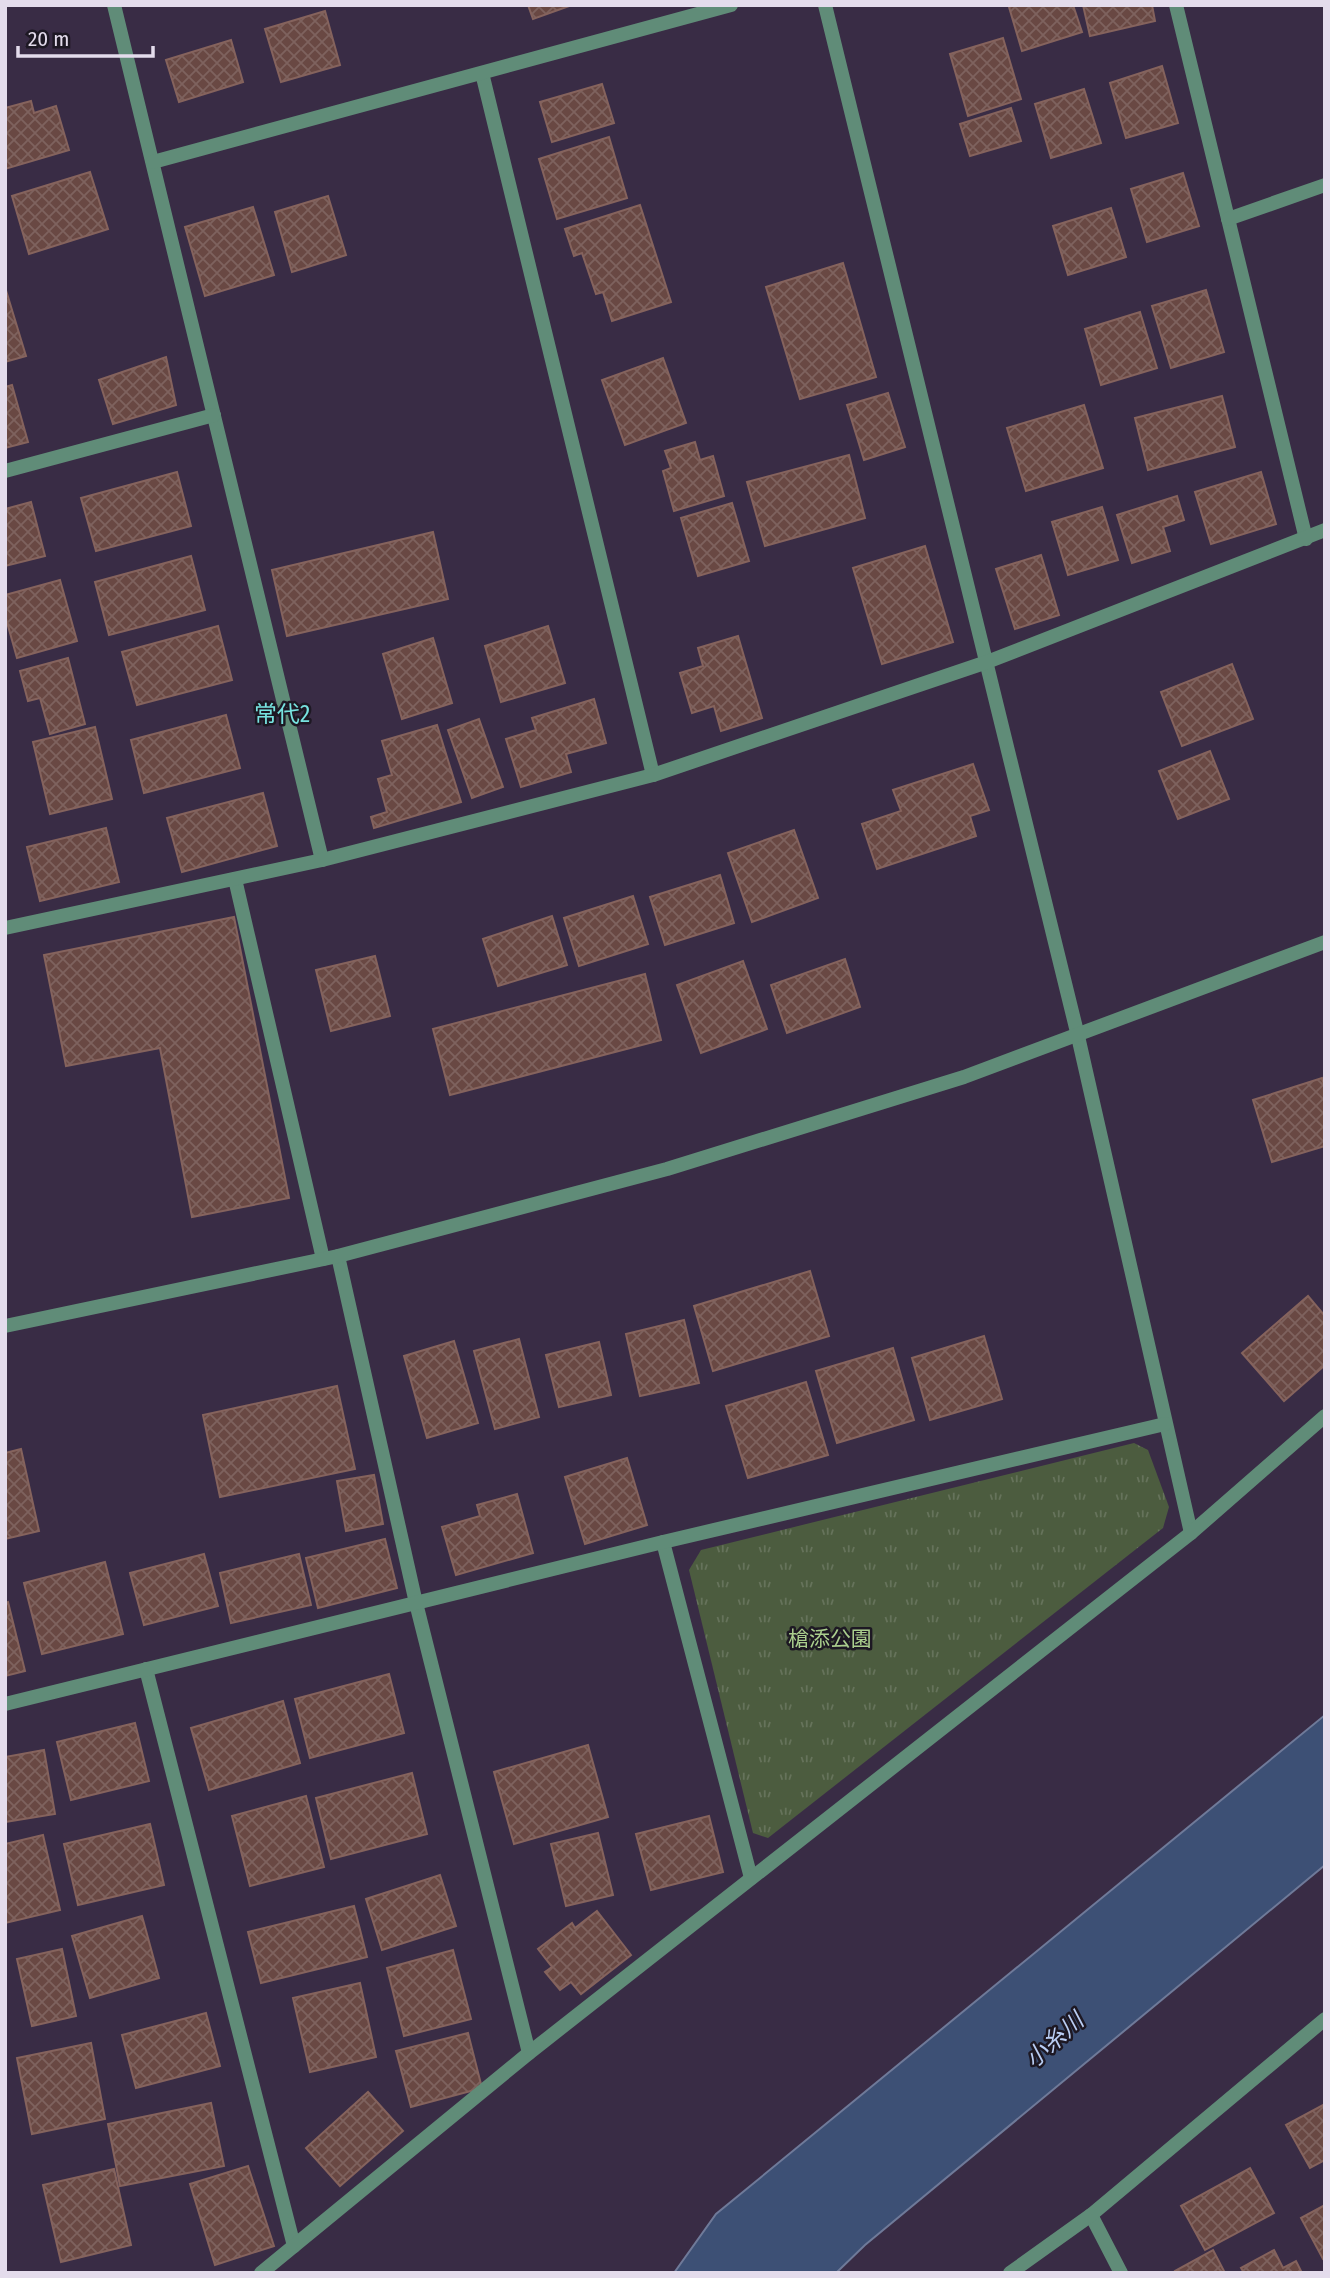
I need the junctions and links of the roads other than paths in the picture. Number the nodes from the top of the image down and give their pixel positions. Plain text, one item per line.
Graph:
1 (114, 5) edge
2 (731, 5) edge
3 (825, 5) edge
4 (1176, 5) edge
5 (482, 73) junction
6 (153, 162) junction
7 (1325, 185) edge
8 (1228, 219) junction
9 (214, 415) junction
10 (5, 471) edge
11 (1325, 530) edge
12 (1306, 539) junction
13 (987, 662) junction
14 (653, 775) junction
15 (322, 860) junction
16 (235, 879) junction
17 (5, 928) edge
18 (1325, 942) edge
19 (1077, 1032) junction
20 (338, 1256) junction
21 (323, 1259) junction
22 (5, 1326) edge
23 (1325, 1416) edge
24 (1165, 1424) junction
25 (1191, 1533) junction
26 (663, 1542) junction
27 (416, 1603) junction
28 (146, 1670) junction
29 (5, 1704) edge
30 (751, 1878) junction
31 (1325, 2019) edge
32 (529, 2053) junction
33 (1091, 2215) junction
34 (294, 2246) junction
35 (261, 2273) edge
36 (1010, 2273) edge
37 (1121, 2273) edge

1 - 6 street
2 - 5 street
3 - 13 street
4 - 8 street
5 - 6 street
5 - 14 street
6 - 9 street
7 - 8 street
8 - 12 street
9 - 10 street
9 - 15 street
11 - 12 street
12 - 13 street
13 - 14 street
13 - 19 street
14 - 15 street
15 - 16 street
16 - 17 street
16 - 21 street
18 - 19 street
19 - 20 street
19 - 24 street
20 - 21 street
20 - 27 street
21 - 22 street
23 - 25 street
24 - 25 street
24 - 26 street
25 - 30 street
26 - 27 street
26 - 30 street
27 - 28 street
27 - 32 street
28 - 29 street
28 - 34 street
30 - 32 street
31 - 33 street
32 - 34 street
33 - 36 street
33 - 37 street
34 - 35 street

